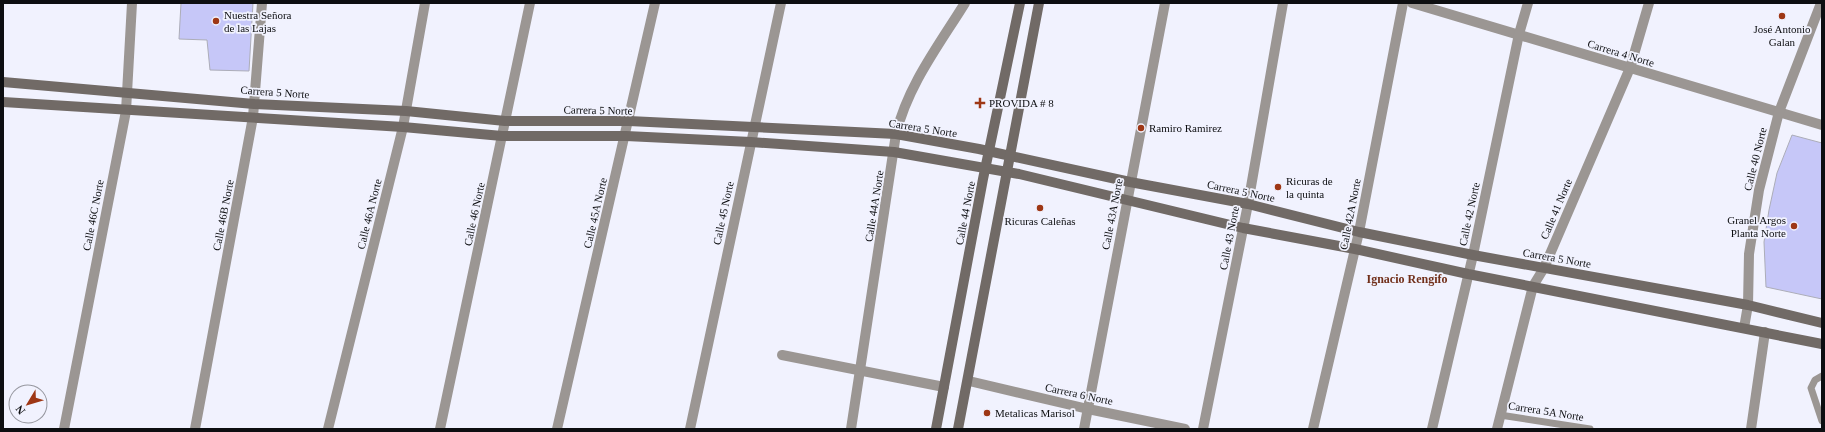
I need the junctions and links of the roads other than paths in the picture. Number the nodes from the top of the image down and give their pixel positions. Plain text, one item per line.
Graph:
1 (132, 3) edge
2 (262, 3) edge
3 (425, 3) edge
4 (530, 3) edge
5 (655, 3) edge
6 (781, 3) edge
7 (965, 3) edge
8 (1020, 3) edge
9 (1039, 3) edge
10 (1165, 3) edge
11 (1283, 3) edge
12 (1403, 3) edge
13 (1412, 3) edge
14 (1528, 3) edge
15 (1649, 3) edge
16 (1821, 3) edge
17 (1519, 34) junction
18 (1630, 68) junction
19 (3, 82) edge
20 (127, 92) junction
21 (3, 102) edge
22 (254, 104) junction
23 (126, 111) junction
24 (406, 111) junction
25 (1779, 112) junction
26 (253, 117) junction
27 (505, 121) junction
28 (629, 122) junction
29 (1822, 125) edge
30 (403, 127) junction
31 (754, 127) junction
32 (896, 134) junction
33 (502, 136) junction
34 (626, 136) junction
35 (751, 142) junction
36 (989, 151) junction
37 (894, 152) junction
38 (1010, 156) junction
39 (986, 168) junction
40 (1007, 172) junction
41 (1130, 182) junction
42 (1126, 202) junction
43 (1248, 204) junction
44 (1243, 228) junction
45 (1359, 232) junction
46 (1356, 249) junction
47 (1473, 255) junction
48 (1544, 268) junction
49 (1468, 274) junction
50 (1533, 286) junction
51 (1748, 305) junction
52 (1822, 324) edge
53 (1744, 328) junction
54 (1765, 332) junction
55 (1822, 344) edge
56 (782, 355) dead end
57 (861, 371) junction
58 (1822, 376) edge
59 (969, 381) junction
60 (944, 387) junction
61 (1088, 409) junction
62 (1500, 415) junction
63 (1822, 421) edge
64 (64, 429) edge
65 (195, 429) edge
66 (328, 429) edge
67 (440, 429) edge
68 (557, 429) edge
69 (690, 429) edge
70 (851, 429) edge
71 (936, 429) edge
72 (958, 429) edge
73 (1084, 429) edge
74 (1185, 429) edge
75 (1202, 429) edge
76 (1313, 429) edge
77 (1432, 429) edge
78 (1497, 429) edge
79 (1590, 429) edge
80 (1751, 429) edge

1 - 20 street, Calle 46C Norte
2 - 22 street, Calle 46B Norte
3 - 24 street, Calle 46A Norte
4 - 27 street, Calle 46 Norte
5 - 28 street, Calle 45A Norte
6 - 31 street, Calle 45 Norte
7 - 32 street, Calle 44A Norte
8 - 36 street, Calle 44 Norte
9 - 38 street
10 - 41 street, Calle 43A Norte
11 - 43 street, Calle 43 Norte
12 - 45 street, Calle 42A Norte
13 - 17 street, Carrera 4 Norte
14 - 17 street, Calle 42 Norte
15 - 18 street, Calle 41 Norte
16 - 25 street, Calle 40 Norte
17 - 18 street, Carrera 4 Norte
17 - 47 street, Calle 42 Norte
18 - 25 street, Carrera 4 Norte
18 - 48 street, Calle 41 Norte
19 - 20 street, Carrera 5 Norte
20 - 22 street, Carrera 5 Norte
20 - 23 street, Calle 46C Norte
21 - 23 street
22 - 24 street, Carrera 5 Norte
22 - 26 street, Calle 46B Norte
23 - 26 street
23 - 64 street, Calle 46C Norte
24 - 27 street, Carrera 5 Norte
24 - 30 street, Calle 46A Norte
25 - 29 street, Carrera 4 Norte
25 - 51 street, Calle 40 Norte
26 - 30 street
26 - 65 street, Calle 46B Norte
27 - 28 street, Carrera 5 Norte
27 - 33 street, Calle 46 Norte
28 - 31 street, Carrera 5 Norte
28 - 34 street, Calle 45A Norte
30 - 33 street
30 - 66 street, Calle 46A Norte
31 - 32 street, Carrera 5 Norte
31 - 35 street, Calle 45 Norte
32 - 36 street, Carrera 5 Norte
32 - 37 street, Calle 44A Norte
33 - 34 street
33 - 67 street, Calle 46 Norte
34 - 35 street
34 - 68 street, Calle 45A Norte
35 - 37 street
35 - 69 street, Calle 45 Norte
36 - 38 street, Carrera 5 Norte
36 - 39 street, Calle 44 Norte
37 - 39 street
37 - 57 street, Calle 44A Norte
38 - 40 street
38 - 41 street, Carrera 5 Norte
39 - 40 street
39 - 60 street, Calle 44 Norte
40 - 42 street
40 - 59 street
41 - 42 street, Calle 43A Norte
41 - 43 street, Carrera 5 Norte
42 - 44 street
42 - 61 street, Calle 43A Norte
43 - 44 street, Calle 43 Norte
43 - 45 street, Carrera 5 Norte
44 - 46 street
44 - 75 street, Calle 43 Norte
45 - 46 street, Calle 42A Norte
45 - 47 street, Carrera 5 Norte
46 - 49 street
46 - 76 street, Calle 42A Norte
47 - 48 street, Carrera 5 Norte
47 - 49 street, Calle 42 Norte
48 - 50 street, Calle 41 Norte
48 - 51 street, Carrera 5 Norte
49 - 50 street
49 - 77 street, Calle 42 Norte
50 - 53 street
50 - 62 street, Calle 41 Norte
51 - 52 street, Carrera 5 Norte
51 - 53 street, Calle 40 Norte
53 - 54 street
54 - 55 street
54 - 80 street
56 - 57 street
57 - 60 street
57 - 70 street, Calle 44A Norte
58 - 63 lane
59 - 61 street, Carrera 6 Norte
59 - 72 street
60 - 71 street, Calle 44 Norte
61 - 73 street, Calle 43A Norte
61 - 74 street, Carrera 6 Norte
62 - 78 street, Calle 41 Norte
62 - 79 lane, Carrera 5A Norte

